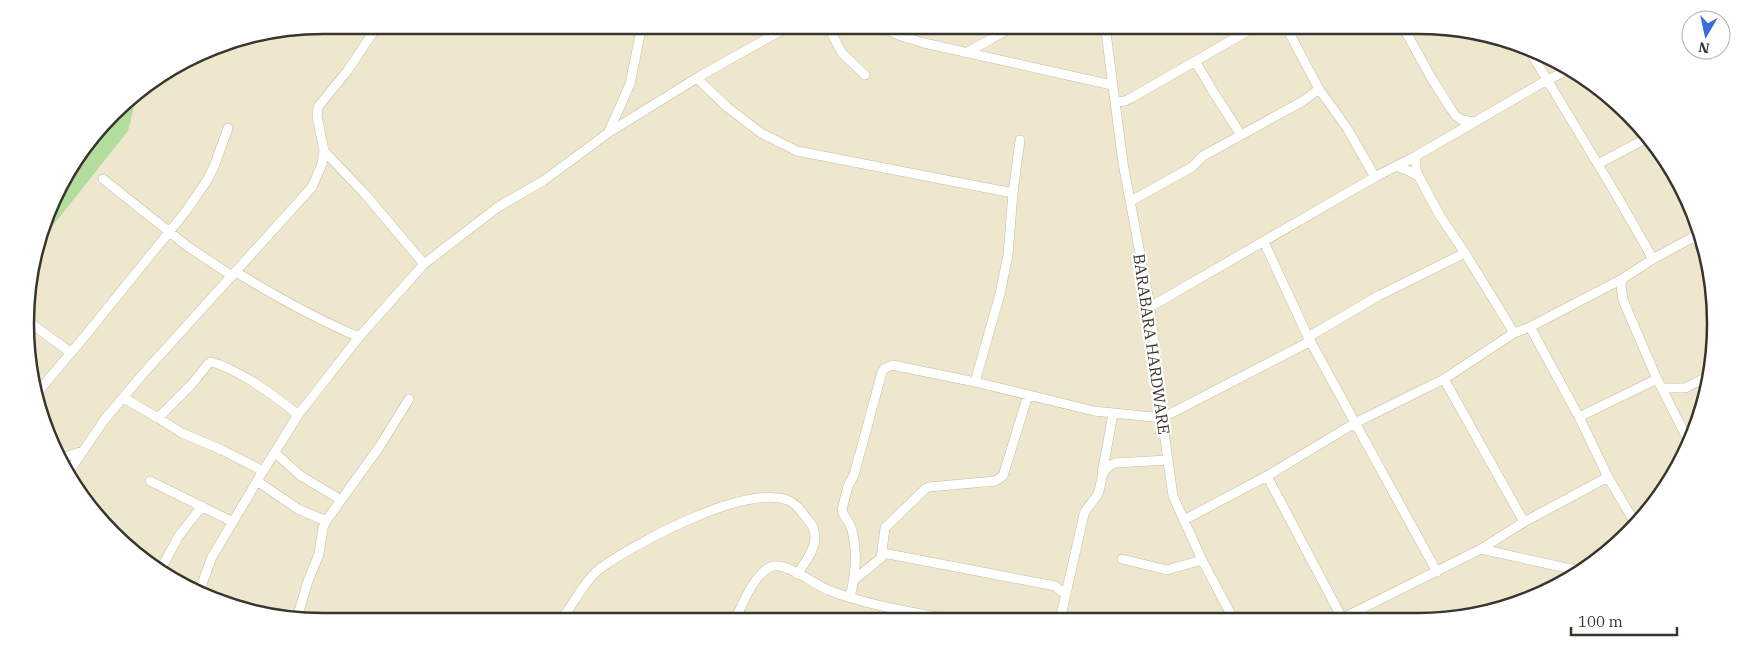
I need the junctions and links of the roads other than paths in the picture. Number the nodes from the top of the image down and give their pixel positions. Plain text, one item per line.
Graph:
1 (372, 34) edge
2 (640, 34) edge
3 (775, 34) edge
4 (832, 34) edge
5 (899, 34) edge
6 (1000, 34) edge
7 (1106, 34) edge
8 (1242, 34) edge
9 (1291, 34) edge
10 (1407, 34) edge
11 (966, 53) junction
12 (1534, 59) edge
13 (1195, 60) junction
14 (1562, 73) edge
15 (865, 75) dead end
16 (697, 78) junction
17 (1547, 80) junction
18 (1112, 85) junction
19 (1319, 89) junction
20 (1115, 100) junction
21 (1456, 116) junction
22 (1474, 122) junction
23 (228, 128) dead end
24 (608, 133) junction
25 (1453, 134) junction
26 (1241, 135) junction
27 (1020, 140) dead end
28 (1643, 142) edge
29 (324, 151) junction
30 (1416, 156) junction
31 (1598, 164) junction
32 (1396, 166) junction
33 (1419, 176) junction
34 (1375, 177) junction
35 (103, 179) dead end
36 (1013, 193) junction
37 (1131, 201) junction
38 (170, 232) junction
39 (1694, 237) edge
40 (1264, 242) junction
41 (1465, 253) junction
42 (1653, 259) junction
43 (424, 264) junction
44 (234, 274) junction
45 (1622, 280) junction
46 (1150, 307) junction
47 (34, 326) edge
48 (1530, 327) junction
49 (1514, 334) junction
50 (359, 337) junction
51 (1310, 339) junction
52 (70, 352) junction
53 (1444, 378) junction
54 (1658, 379) junction
55 (1702, 379) edge
56 (975, 382) junction
57 (41, 388) edge
58 (1662, 388) junction
59 (1028, 395) junction
60 (124, 398) junction
61 (409, 399) dead end
62 (1113, 414) junction
63 (298, 416) junction
64 (1580, 417) junction
65 (158, 418) junction
66 (1162, 418) junction
67 (1355, 423) junction
68 (1685, 434) edge
69 (83, 451) junction
70 (275, 453) junction
71 (67, 456) edge
72 (1168, 460) junction
73 (72, 467) edge
74 (263, 471) junction
75 (1102, 474) junction
76 (1267, 476) junction
77 (1608, 477) junction
78 (150, 481) dead end
79 (257, 481) junction
80 (341, 500) junction
81 (202, 506) junction
82 (1632, 518) edge
83 (1184, 520) junction
84 (326, 521) junction
85 (233, 522) junction
86 (1524, 522) junction
87 (1481, 549) junction
88 (883, 553) junction
89 (1122, 559) dead end
90 (1202, 560) junction
91 (163, 564) edge
92 (1570, 569) edge
93 (1437, 572) junction
94 (797, 574) junction
95 (854, 580) junction
96 (201, 586) edge
97 (1066, 595) junction
98 (850, 596) junction
99 (298, 612) edge
100 (568, 613) edge
101 (739, 613) edge
102 (922, 613) edge
103 (1062, 613) edge
104 (1230, 613) edge
105 (1337, 613) edge
106 (1352, 613) edge

1 - 29 street
2 - 24 street
3 - 16 street
4 - 15 street
5 - 11 street
6 - 11 street
7 - 18 street, BARABARA HARDWARE
8 - 13 street
9 - 19 street
10 - 21 street
11 - 18 street
12 - 17 street
13 - 20 street
13 - 26 street
14 - 17 street
16 - 24 street
16 - 36 street
17 - 22 street
17 - 31 street
18 - 20 street, BARABARA HARDWARE
19 - 26 street
19 - 34 street
20 - 37 street, BARABARA HARDWARE
21 - 22 street
21 - 25 street
22 - 25 street
23 - 38 street
24 - 43 street
25 - 30 street
26 - 37 street
27 - 36 street
28 - 31 street
29 - 43 street
29 - 44 street
30 - 32 street
30 - 33 street
31 - 42 street
32 - 33 street
32 - 34 street
33 - 41 street
34 - 40 street
35 - 38 street
36 - 56 street
37 - 46 street, BARABARA HARDWARE
38 - 44 street
38 - 52 street
39 - 42 street
40 - 46 street
40 - 51 street
41 - 49 street
41 - 51 street
42 - 45 street
43 - 50 street
44 - 50 street
44 - 60 street
45 - 48 street
45 - 54 street
46 - 66 street, BARABARA HARDWARE
47 - 52 street
48 - 49 street
48 - 64 street
49 - 53 street
50 - 63 street
51 - 66 street
51 - 67 street
52 - 57 street
53 - 67 street
53 - 86 street
54 - 58 street
54 - 64 street
55 - 58 street
56 - 59 street
56 - 95 street
58 - 68 street
59 - 62 street
59 - 88 street
60 - 65 street
60 - 69 street
61 - 80 street
62 - 66 street
62 - 75 street
63 - 65 street
63 - 70 street
64 - 77 street
65 - 74 street
66 - 72 street, BARABARA HARDWARE
67 - 76 street
67 - 93 street
69 - 71 street
69 - 73 street
70 - 74 street
70 - 80 street
72 - 75 street
72 - 83 street, BARABARA HARDWARE
74 - 79 street
75 - 97 street
76 - 83 street
76 - 105 street
77 - 82 street
77 - 86 street
78 - 81 street
79 - 84 street
79 - 85 street
80 - 84 street
81 - 85 street
81 - 91 street
83 - 90 street, BARABARA HARDWARE
84 - 99 street
85 - 96 street
86 - 87 street
87 - 92 street
87 - 93 street
88 - 95 street
88 - 97 street
89 - 90 street
90 - 104 street, BARABARA HARDWARE
93 - 106 street
94 - 98 street
94 - 100 street
94 - 101 street
95 - 98 street
97 - 103 street
98 - 102 street

